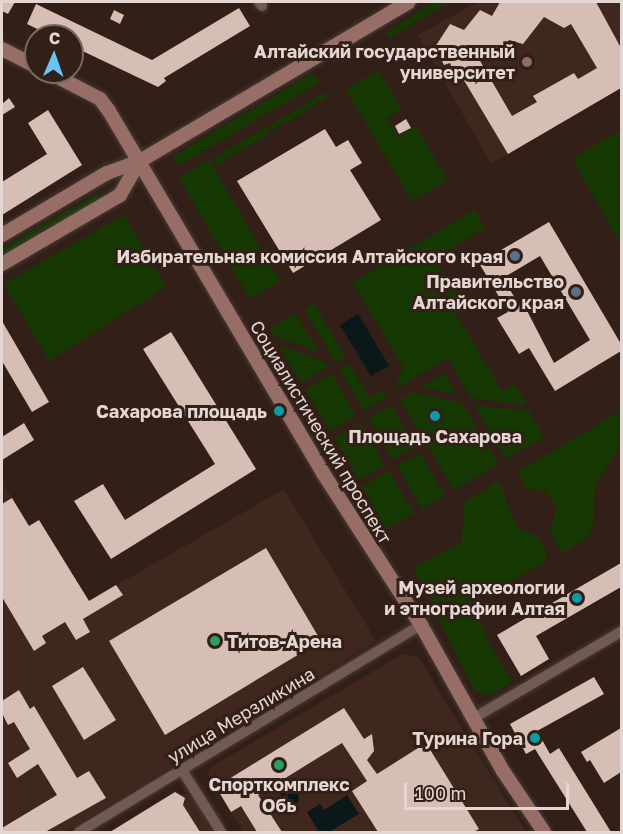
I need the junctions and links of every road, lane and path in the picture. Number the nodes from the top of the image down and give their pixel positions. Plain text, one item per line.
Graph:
1 (410, 2) edge
2 (2, 49) edge
3 (24, 60) edge
4 (71, 84) edge
5 (140, 161) junction
6 (2, 236) edge
7 (2, 264) edge
8 (421, 625) junction
9 (621, 631) edge
10 (474, 718) junction
11 (182, 770) junction
12 (79, 832) edge
13 (221, 832) edge
14 (544, 832) edge

1 - 5 street
2 - 3 street
4 - 5 street, Социалистический проспект
5 - 6 street
5 - 7 street
5 - 8 street, Социалистический проспект
8 - 10 street, Социалистический проспект
8 - 11 street, улица Мерзликина
9 - 10 street
10 - 14 street, Социалистический проспект
11 - 12 street, улица Мерзликина
11 - 13 street

